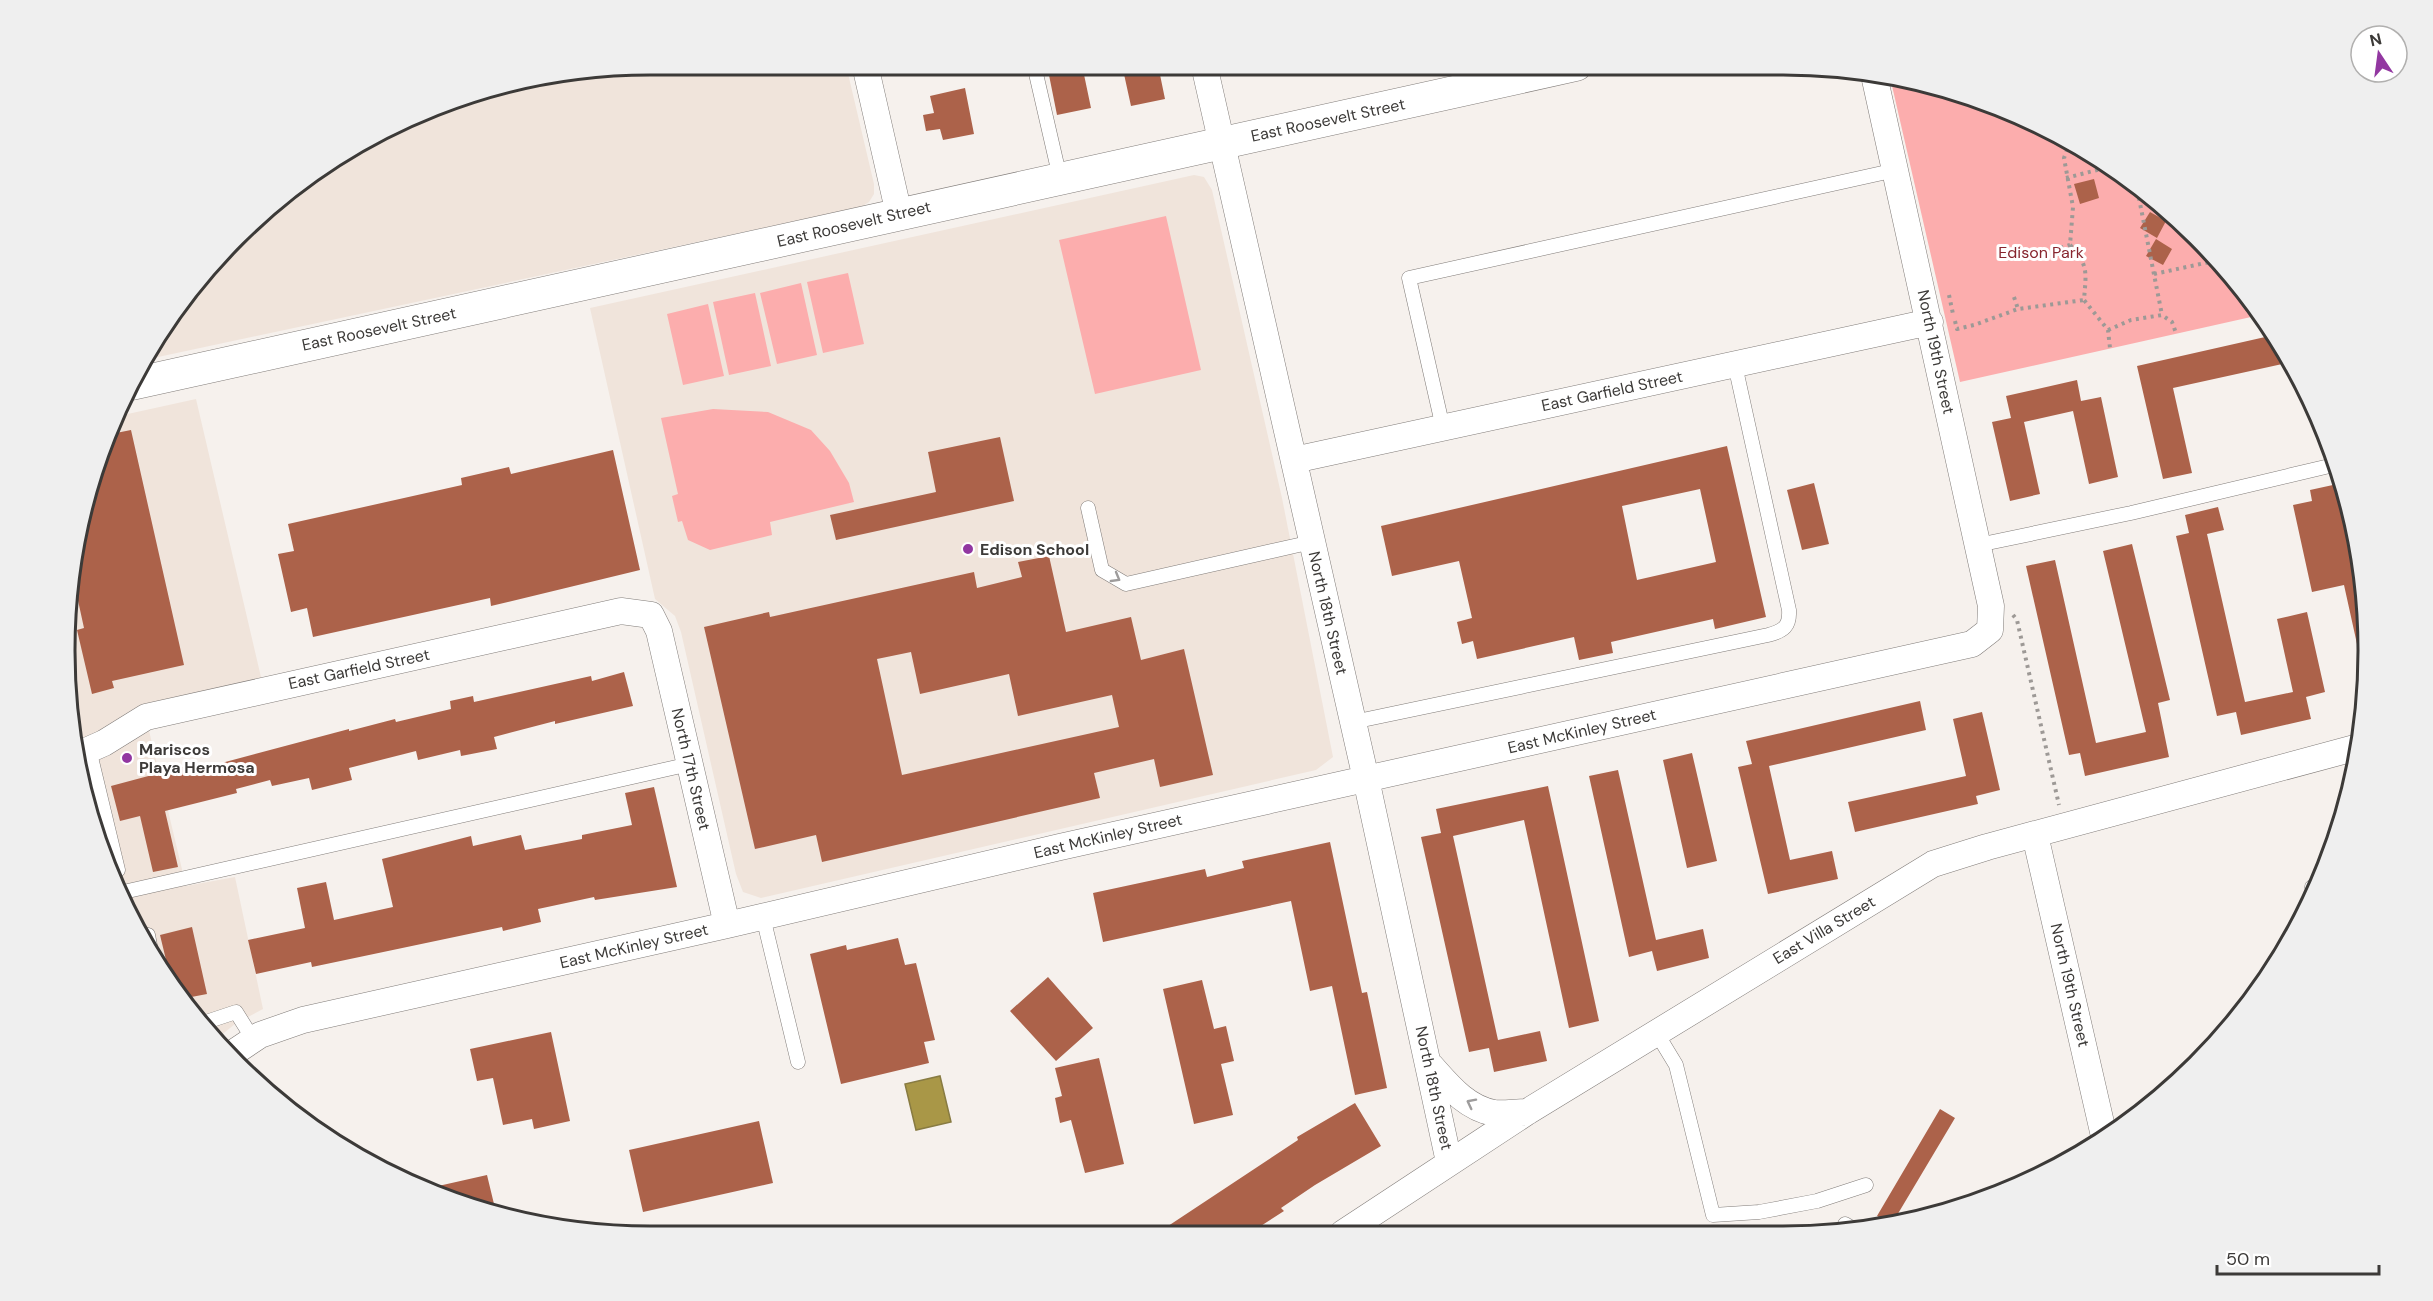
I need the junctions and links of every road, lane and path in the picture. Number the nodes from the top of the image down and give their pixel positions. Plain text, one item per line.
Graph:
1 (867, 75) edge
2 (1036, 75) edge
3 (1206, 75) edge
4 (1535, 75) edge
5 (1876, 83) edge
6 (1223, 143) junction
7 (2067, 150) edge
8 (1896, 170) junction
9 (2098, 170) edge
10 (1060, 177) junction
11 (2066, 178) junction
12 (2139, 199) edge
13 (899, 214) junction
14 (2070, 245) junction
15 (2046, 252) dead end
16 (2207, 262) edge
17 (2154, 274) junction
18 (2014, 297) dead end
19 (2084, 300) junction
20 (2018, 309) junction
21 (2162, 315) junction
22 (1930, 322) junction
23 (1956, 329) dead end
24 (2108, 330) junction
25 (2176, 333) dead end
26 (2110, 348) dead end
27 (1735, 364) junction
28 (142, 382) edge
29 (1443, 428) junction
30 (1294, 460) junction
31 (2327, 467) edge
32 (1088, 508) dead end
33 (1312, 542) junction
34 (1978, 545) junction
35 (2013, 614) dead end
36 (651, 615) joint
37 (1990, 630) joint
38 (1353, 722) junction
39 (2349, 749) edge
40 (84, 751) edge
41 (86, 761) edge
42 (690, 764) junction
43 (1366, 779) junction
44 (2059, 805) dead end
45 (2035, 835) junction
46 (115, 860) edge
47 (128, 891) edge
48 (763, 917) junction
49 (727, 925) junction
50 (210, 1021) edge
51 (1656, 1032) junction
52 (253, 1039) junction
53 (237, 1050) edge
54 (798, 1062) dead end
55 (1429, 1064) junction
56 (1527, 1112) junction
57 (2102, 1129) edge
58 (1449, 1162) junction
59 (1866, 1185) dead end
60 (1353, 1226) edge

1 - 13 street
2 - 10 lane
3 - 6 street, North 18th Street
4 - 6 street, East Roosevelt Street
5 - 8 street, North 19th Street
6 - 10 street, East Roosevelt Street
6 - 30 street, North 18th Street
7 - 11 path
8 - 22 street, North 19th Street
8 - 29 lane
9 - 11 path
10 - 13 street, East Roosevelt Street
11 - 14 path
12 - 17 path
13 - 28 street, East Roosevelt Street
14 - 15 path
14 - 19 path
16 - 17 path
17 - 21 path
18 - 20 path
19 - 20 path
19 - 24 path
20 - 23 path
21 - 24 path
21 - 25 path
22 - 27 street, East Garfield Street
22 - 34 street, North 19th Street
24 - 26 path
27 - 29 street, East Garfield Street
27 - 38 lane
29 - 30 street, East Garfield Street
30 - 33 street, North 18th Street
31 - 34 lane
32 -> 33 lane
33 - 38 street, North 18th Street
34 - 37 street, North 19th Street
35 - 44 path
36 - 40 street, East Garfield Street
36 - 42 street, North 17th Street
37 - 43 street, East McKinley Street
38 - 43 street, North 18th Street
39 - 45 street, East Villa Street
41 - 46 lane
42 - 47 lane
42 - 49 street, North 17th Street
43 - 48 street, East McKinley Street
43 - 55 street, North 18th Street
45 - 51 street, East Villa Street
45 - 57 street, North 19th Street
48 - 49 street, East McKinley Street
48 - 54 lane
49 - 52 street, East McKinley Street
50 - 52 lane
51 - 56 street, East Villa Street
51 - 59 lane
52 - 53 street, East McKinley Street
56 -> 55 street
55 - 58 street, North 18th Street
56 - 58 street, East Villa Street
58 - 60 street, East Villa Street

